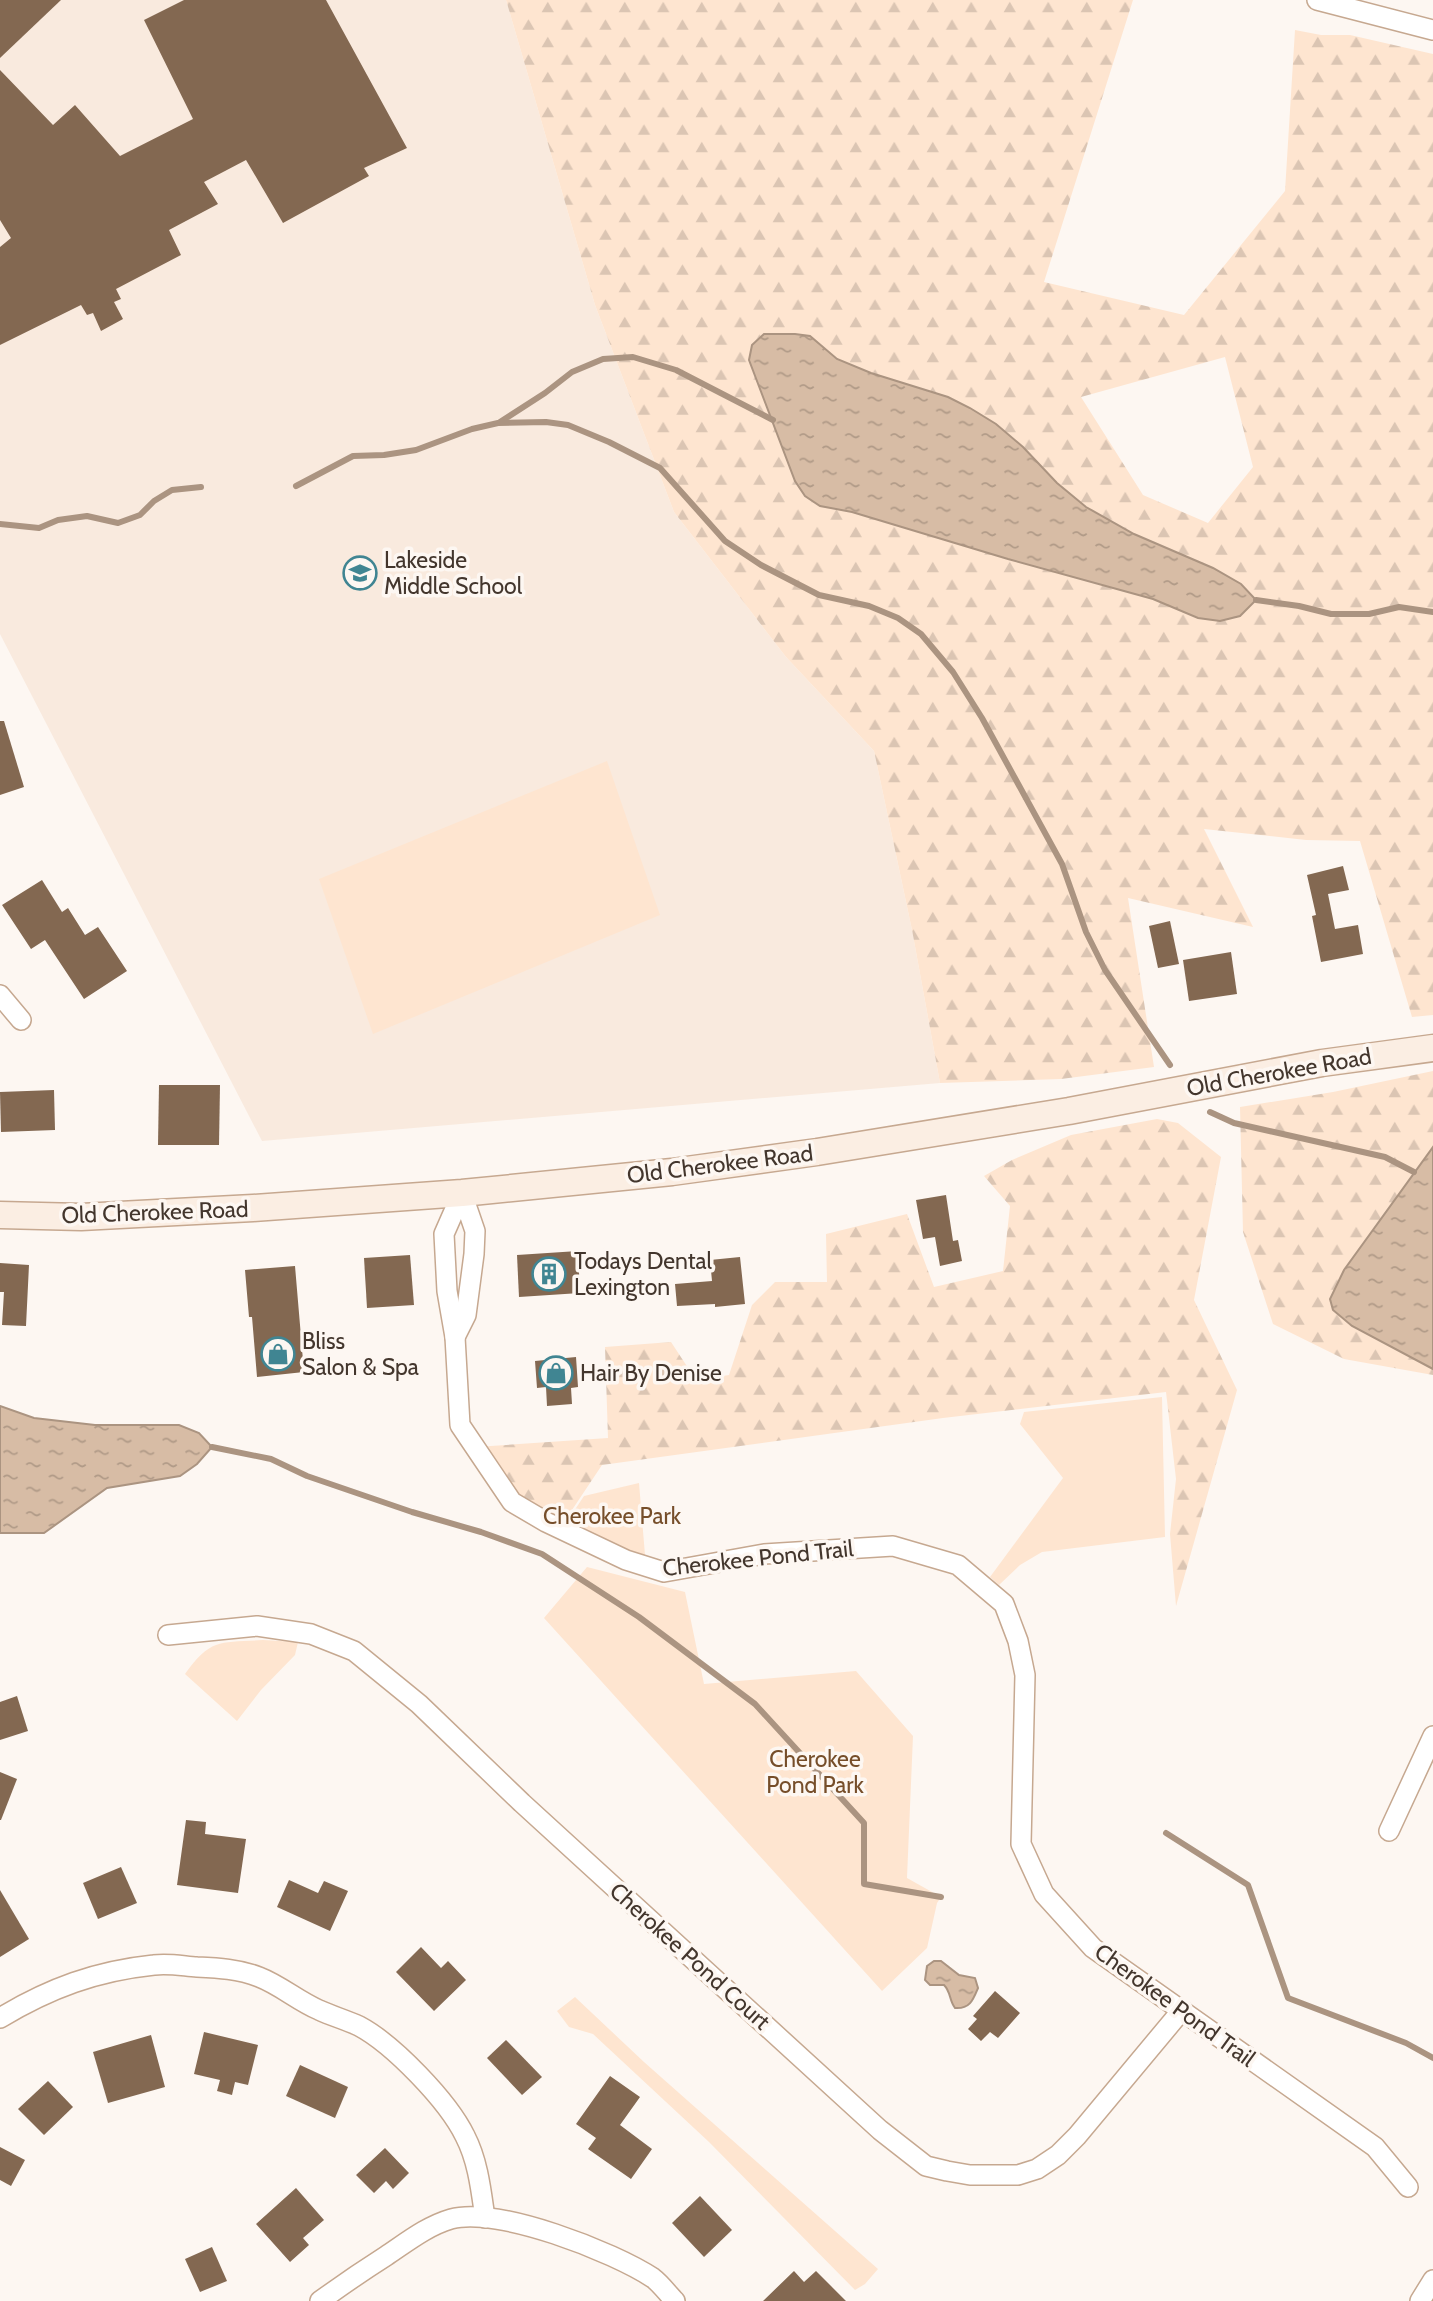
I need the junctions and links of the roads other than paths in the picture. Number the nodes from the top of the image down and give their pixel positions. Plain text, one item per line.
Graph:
1 (1317, 0) edge
2 (1395, 9) edge
3 (1433, 30) edge
4 (0, 995) edge
5 (21, 1020) dead end
6 (1433, 1048) edge
7 (462, 1192) junction
8 (0, 1214) edge
9 (455, 1337) junction
10 (167, 1635) dead end
11 (1433, 1736) edge
12 (1426, 1773) edge
13 (1389, 1831) dead end
14 (1182, 2010) junction
15 (0, 2018) edge
16 (1408, 2187) dead end
17 (485, 2218) junction
18 (1433, 2280) edge
19 (320, 2301) edge
20 (675, 2301) edge
21 (1420, 2301) edge

1 - 2 street
2 - 3 street
4 - 5 street
6 - 7 street, Old Cherokee Road
7 - 8 street, Old Cherokee Road
7 - 9 street, Cherokee Pond Trail
7 - 9 street, Cherokee Pond Trail
9 - 14 street, Cherokee Pond Trail
10 - 14 street, Cherokee Pond Court
11 - 12 street
12 - 13 street
14 - 16 street, Cherokee Pond Trail
15 - 17 street
17 - 19 street
17 - 20 street
18 - 21 street

